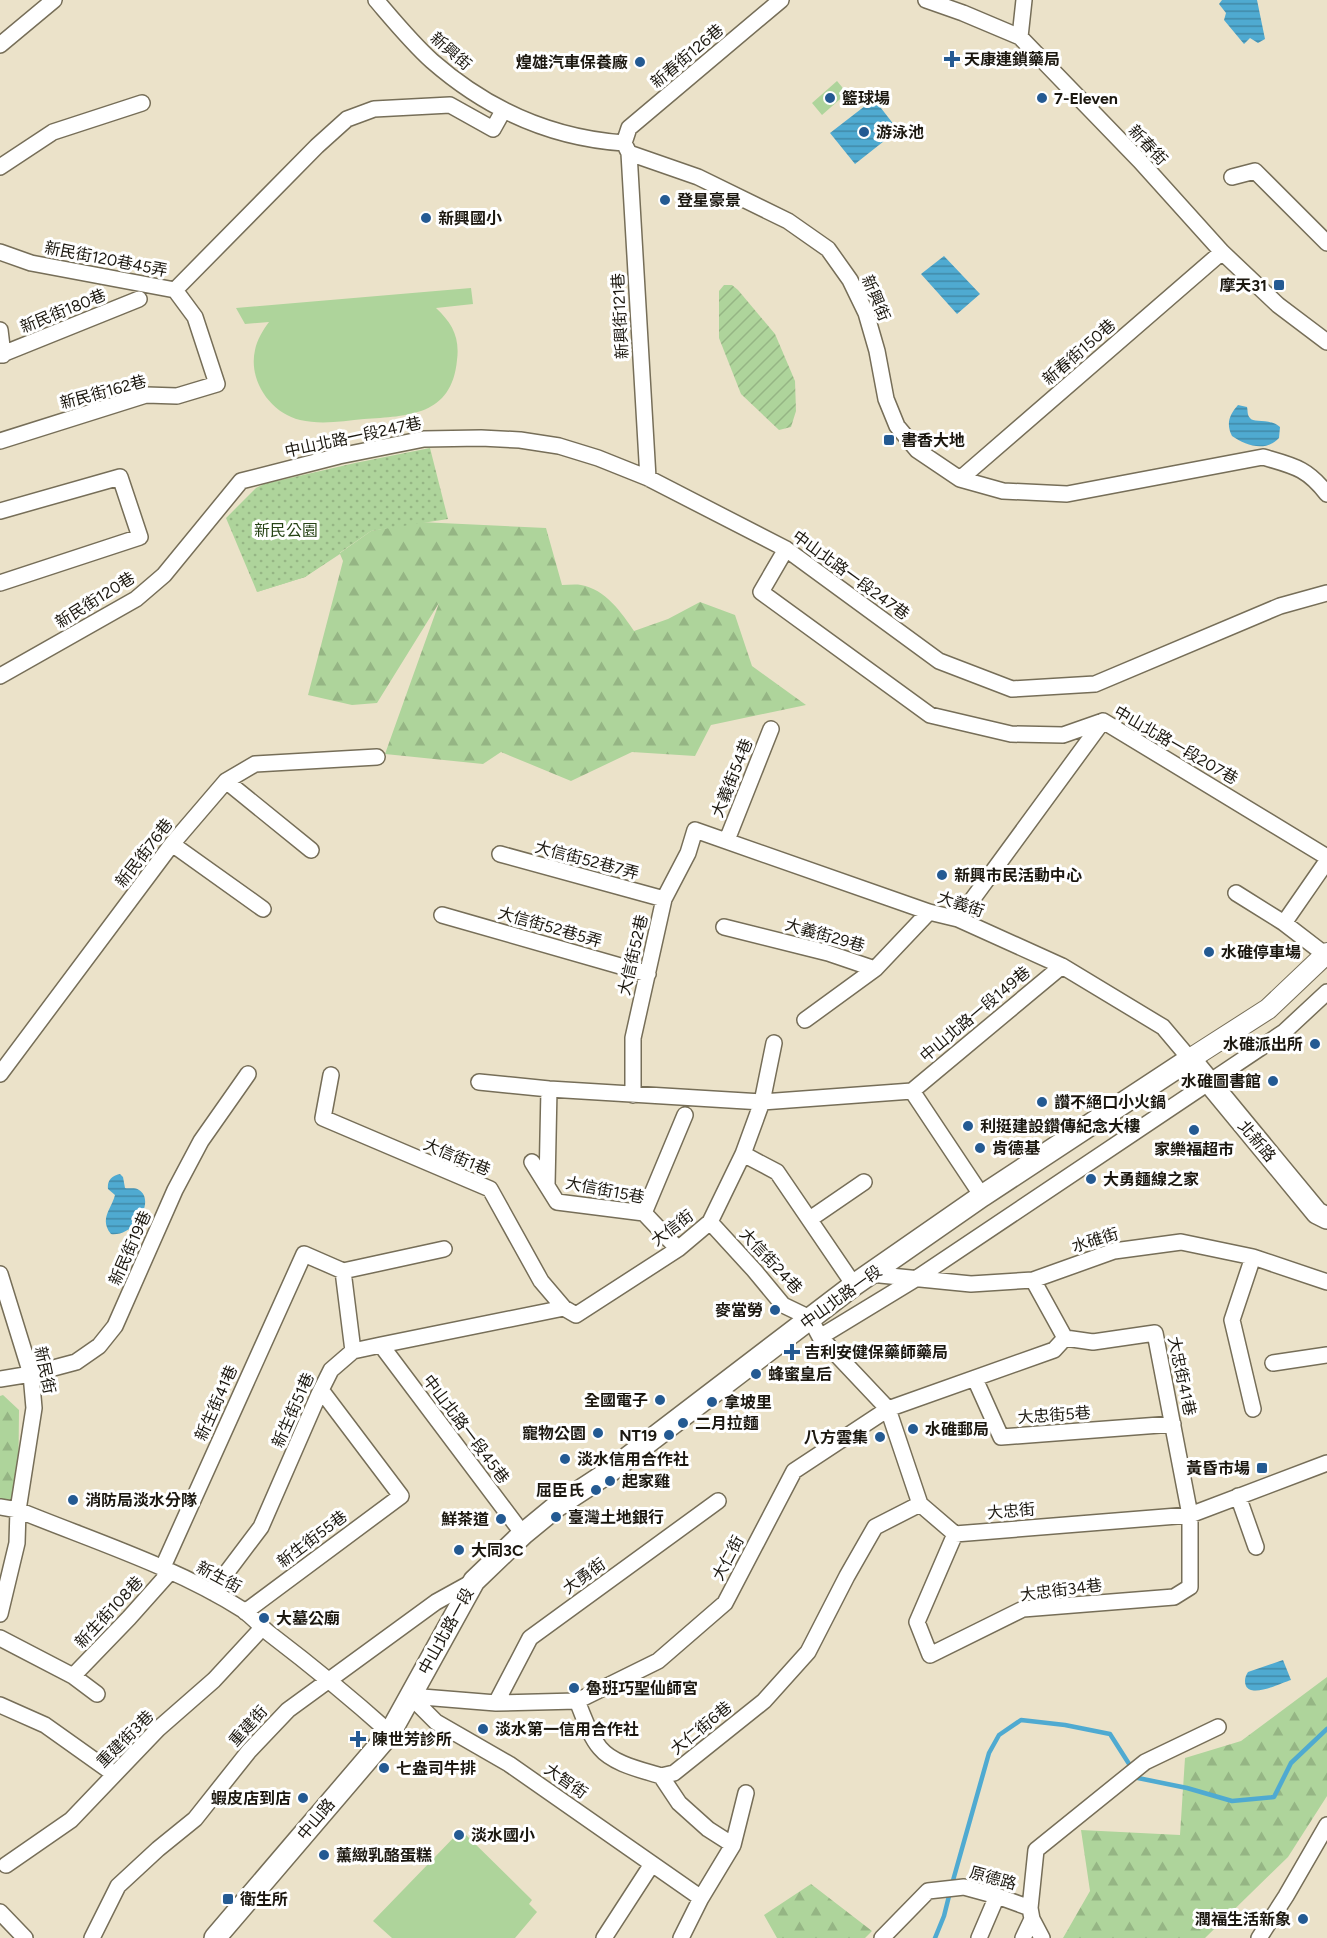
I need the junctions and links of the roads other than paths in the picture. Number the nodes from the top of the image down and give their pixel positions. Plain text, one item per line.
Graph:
1 (54, 0) edge
2 (376, 0) edge
3 (781, 0) edge
4 (926, 0) edge
5 (1024, 0) edge
6 (1020, 37) junction
7 (0, 45) edge
8 (142, 103) dead end
9 (503, 111) junction
10 (626, 148) junction
11 (0, 167) edge
12 (1232, 177) dead end
13 (1327, 243) edge
14 (0, 252) edge
15 (1222, 252) junction
16 (175, 290) junction
17 (139, 299) dead end
18 (0, 330) edge
19 (1327, 342) edge
20 (2, 355) edge
21 (217, 384) joint
22 (0, 441) edge
23 (648, 478) junction
24 (960, 479) junction
25 (241, 481) joint
26 (1327, 494) edge
27 (0, 510) edge
28 (786, 549) junction
29 (0, 583) edge
30 (1327, 593) edge
31 (0, 676) edge
32 (1103, 721) junction
33 (771, 729) dead end
34 (377, 757) dead end
35 (226, 781) junction
36 (695, 830) joint
37 (727, 840) junction
38 (172, 844) junction
39 (311, 850) dead end
40 (500, 855) dead end
41 (1327, 857) edge
42 (1327, 861) edge
43 (1236, 893) dead end
44 (664, 899) junction
45 (263, 909) dead end
46 (929, 912) junction
47 (442, 915) dead end
48 (958, 919) junction
49 (1284, 923) junction
50 (724, 927) dead end
51 (1326, 955) edge
52 (1062, 966) junction
53 (875, 969) junction
54 (648, 974) junction
55 (1327, 992) edge
56 (805, 1020) dead end
57 (774, 1043) dead end
58 (1190, 1059) junction
59 (0, 1074) edge
60 (249, 1074) dead end
61 (332, 1076) dead end
62 (479, 1082) dead end
63 (1208, 1083) junction
64 (549, 1089) junction
65 (912, 1091) junction
66 (633, 1095) junction
67 (762, 1102) junction
68 (685, 1115) dead end
69 (742, 1154) junction
70 (532, 1161) dead end
71 (864, 1182) dead end
72 (547, 1185) junction
73 (982, 1196) junction
74 (644, 1213) junction
75 (1327, 1218) edge
76 (810, 1219) junction
77 (710, 1222) junction
78 (444, 1249) dead end
79 (678, 1249) junction
80 (1253, 1257) junction
81 (343, 1271) junction
82 (0, 1274) edge
83 (916, 1278) junction
84 (862, 1280) junction
85 (1033, 1280) junction
86 (1327, 1282) edge
87 (570, 1312) junction
88 (815, 1328) junction
89 (1065, 1338) junction
90 (381, 1345) junction
91 (353, 1351) junction
92 (1327, 1355) edge
93 (1274, 1363) dead end
94 (31, 1374) junction
95 (0, 1379) edge
96 (975, 1379) junction
97 (321, 1390) junction
98 (888, 1409) junction
99 (1253, 1409) dead end
100 (1173, 1424) junction
101 (1327, 1463) edge
102 (1238, 1496) junction
103 (718, 1501) dead end
104 (920, 1504) junction
105 (0, 1507) edge
106 (18, 1510) junction
107 (1190, 1515) junction
108 (523, 1534) junction
109 (955, 1534) junction
110 (1256, 1547) dead end
111 (166, 1570) junction
112 (474, 1581) junction
113 (212, 1592) junction
114 (245, 1612) junction
115 (0, 1614) edge
116 (262, 1628) junction
117 (0, 1638) edge
118 (73, 1676) junction
119 (330, 1680) junction
120 (97, 1694) dead end
121 (410, 1696) junction
122 (578, 1701) junction
123 (496, 1703) junction
124 (0, 1705) edge
125 (1218, 1727) dead end
126 (390, 1733) junction
127 (114, 1774) junction
128 (661, 1776) junction
129 (746, 1792) dead end
130 (1327, 1817) edge
131 (1327, 1825) edge
132 (733, 1845) junction
133 (1309, 1845) dead end
134 (652, 1864) junction
135 (6, 1865) dead end
136 (997, 1896) junction
137 (701, 1898) junction
138 (0, 1912) edge
139 (1031, 1914) junction
140 (25, 1938) edge
141 (92, 1938) edge
142 (215, 1938) edge
143 (604, 1938) edge
144 (681, 1938) edge
145 (882, 1938) edge
146 (979, 1938) edge
147 (1023, 1938) edge
148 (1042, 1938) edge
149 (1259, 1938) edge

1 - 7 street
2 - 9 street, 新興街
3 - 10 street, 新春街126巷
4 - 6 street, 新春街
5 - 6 street
6 - 15 street, 新春街
8 - 11 street
9 - 10 street, 新興街
9 - 16 street
10 - 23 street, 新興街121巷
10 - 24 street, 新興街
12 - 13 street
14 - 16 street, 新民街120巷45弄
15 - 19 street, 新春街
15 - 24 street, 新春街150巷
16 - 21 street, 新民街120巷45弄
17 - 20 street, 新民街180巷
18 - 20 street
21 - 22 street, 新民街162巷
23 - 25 street, 中山北路一段247巷
23 - 28 street, 中山北路一段247巷
24 - 26 street, 新興街
25 - 31 street, 新民街120巷
27 - 29 street
28 - 30 street, 中山北路一段247巷
28 - 32 street, 中山北路一段207巷
32 - 41 street, 中山北路一段207巷
32 - 48 street
33 - 37 street, 大義街54巷
34 - 35 street, 新民街76巷
35 - 38 street, 新民街76巷
35 - 39 street
36 - 37 street, 大義街
36 - 44 street, 大信街52巷
37 - 46 street, 大義街
38 - 45 street
38 - 59 street, 新民街76巷
40 - 44 street, 大信街52巷7弄
42 - 49 street
43 - 49 street
44 - 54 street, 大信街52巷
46 - 48 street, 大義街
46 - 53 street, 大義街29巷
47 - 54 street, 大信街52巷5弄
48 - 52 street, 大義街
49 - 51 street
50 - 53 street, 大義街29巷
51 - 58 street, 中山北路一段
52 - 58 street, 大義街
52 - 65 street, 中山北路一段149巷
53 - 56 street
54 - 66 street, 大信街52巷
55 - 63 street
57 - 67 street, 大信街
58 - 63 main road, 北新路
58 - 73 main road, 中山北路一段
60 - 94 street, 新民街19巷
61 - 87 street, 大信街1巷
62 - 64 street
63 - 75 main road, 北新路
63 - 83 street
64 - 66 street
64 - 72 street
65 - 67 street
65 - 73 street
66 - 67 street
67 - 69 street, 大信街
68 - 74 street
69 - 76 street
69 - 77 street, 大信街
70 - 72 street, 大信街15巷
71 - 76 street
72 - 74 street, 大信街15巷
73 - 84 main road, 中山北路一段
74 - 79 street, 大信街15巷
76 - 84 street
77 - 79 street, 大信街
77 - 88 street, 大信街24巷
78 - 81 street
79 - 87 street, 大信街
80 - 85 street, 水碓街
80 - 86 street, 水碓街
80 - 99 street
81 - 91 street
81 - 111 street, 新生街41巷
82 - 94 street, 新民街
83 - 84 street, 水碓街
83 - 85 street, 水碓街
83 - 88 street
84 - 88 main road, 中山北路一段
85 - 89 street
87 - 90 street
88 - 98 street
88 - 108 main road, 中山北路一段
89 - 96 street
89 - 100 street, 大忠街41巷
90 - 91 street
90 - 108 street, 中山北路一段45巷
91 - 97 street, 新生街51巷
92 - 93 street
94 - 95 street, 新民街19巷
94 - 106 street, 新民街
96 - 98 street
96 - 100 street, 大忠街5巷
97 - 113 street, 新生街51巷
97 - 114 street, 新生街55巷
98 - 104 street
98 - 122 street, 大仁街
100 - 107 street, 大忠街41巷
101 - 102 street, 大忠街
102 - 107 street, 大忠街
102 - 110 street
103 - 123 street, 大勇街
104 - 109 street
104 - 128 street, 大仁街6巷
105 - 106 street, 新生街
106 - 111 street, 新生街
106 - 115 street, 新民街
107 - 109 street, 大忠街
107 - 109 street, 大忠街34巷
108 - 112 main road, 中山北路一段
111 - 113 street, 新生街
111 - 118 street, 新生街108巷
112 - 119 street, 重建街
112 - 121 main road, 中山北路一段
113 - 114 street, 新生街
114 - 116 street, 新生街
116 - 119 street, 新生街
116 - 127 street, 重建街3巷
117 - 118 street
118 - 120 street
119 - 126 street, 新生街
119 - 141 street, 重建街
121 - 123 street, 大仁街
121 - 126 main road, 中山路
121 - 134 street, 大智街
122 - 123 street, 大仁街
122 - 128 street
124 - 127 street
125 - 139 street
126 - 142 main road, 中山路
127 - 135 street, 重建街3巷
128 - 132 street, 大仁街6巷
129 - 132 street
130 - 133 street
131 - 149 street
132 - 137 street
134 - 137 street, 大智街
134 - 143 street
136 - 139 street, 原德路
136 - 145 street, 原德路
136 - 146 street
137 - 144 street
138 - 140 street
139 - 147 street
139 - 148 street

